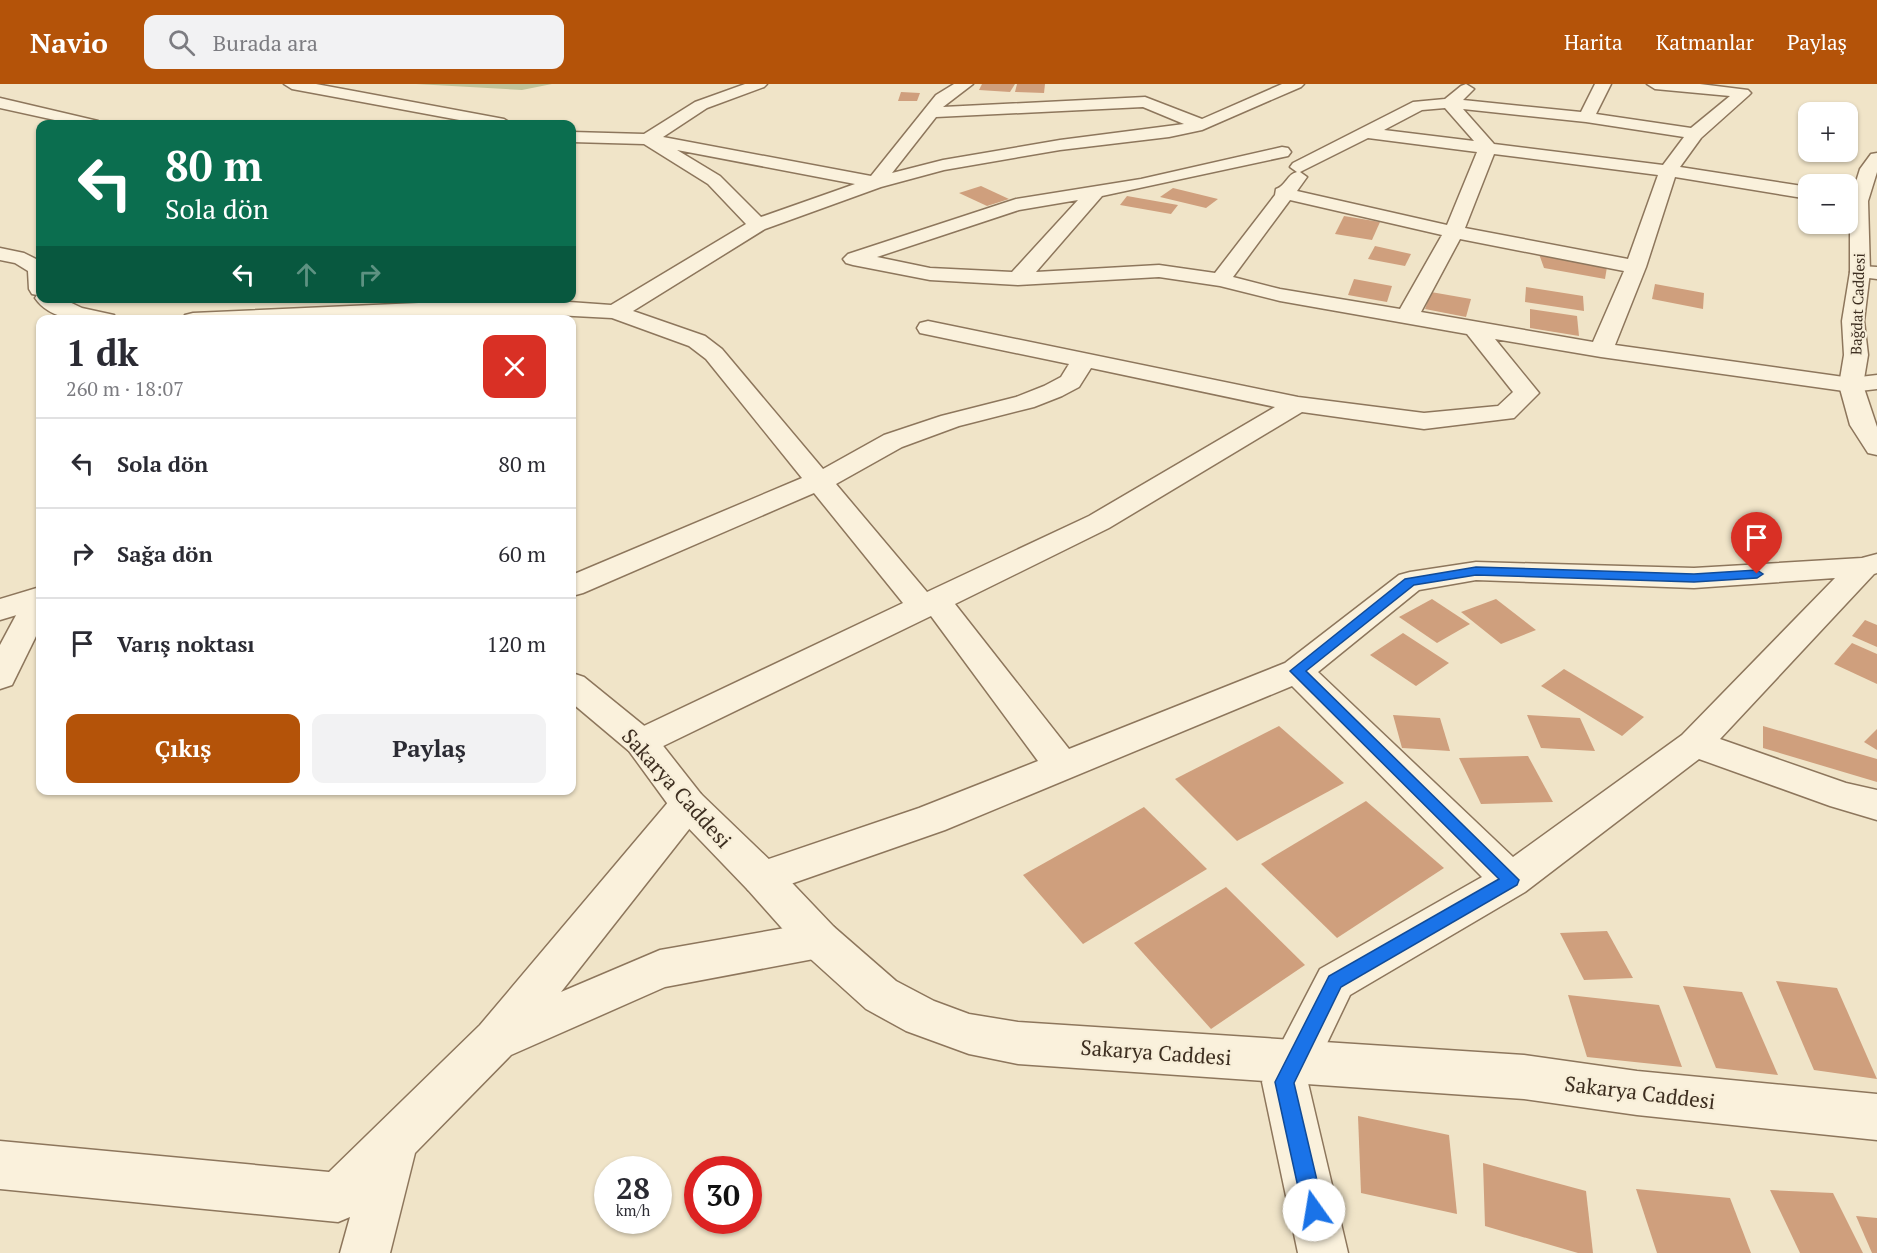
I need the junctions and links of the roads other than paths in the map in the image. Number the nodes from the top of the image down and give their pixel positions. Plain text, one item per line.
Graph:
1 (292, 84) edge
2 (759, 84) edge
3 (965, 84) edge
4 (1296, 84) edge
5 (1473, 84) edge
6 (1604, 84) edge
7 (1655, 84) edge
8 (1738, 88) edge
9 (2, 97) edge
10 (1449, 103) junction
11 (931, 112) junction
12 (1586, 117) junction
13 (79, 120) edge
14 (472, 120) edge
15 (1202, 125) junction
16 (1169, 132) junction
17 (1363, 132) junction
18 (1695, 134) junction
19 (579, 138) edge
20 (648, 139) junction
21 (1214, 140) dead end
22 (1237, 144) dead end
23 (1488, 147) junction
24 (1282, 152) junction
25 (1877, 158) edge
26 (1299, 167) junction
27 (1668, 171) junction
28 (875, 183) junction
29 (1798, 191) edge
30 (1862, 191) edge
31 (1096, 192) junction
32 (1283, 194) junction
33 (758, 225) junction
34 (1454, 232) junction
35 (0, 254) edge
36 (1636, 267) junction
37 (36, 269) edge
38 (1868, 272) edge
39 (1018, 279) junction
40 (1220, 280) junction
41 (52, 303) edge
42 (424, 304) edge
43 (327, 306) edge
44 (615, 312) junction
45 (79, 315) edge
46 (241, 315) edge
47 (1407, 317) junction
48 (928, 328) dead end
49 (1474, 328) junction
50 (1601, 350) junction
51 (1084, 360) junction
52 (1877, 382) edge
53 (1851, 385) junction
54 (1298, 404) junction
55 (1877, 447) edge
56 (820, 481) junction
57 (1870, 565) edge
58 (576, 584) edge
59 (36, 598) edge
60 (929, 604) junction
61 (36, 605) edge
62 (0, 610) edge
63 (1297, 671) junction
64 (0, 677) edge
65 (576, 688) edge
66 (641, 742) junction
67 (1694, 744) junction
68 (1062, 766) junction
69 (688, 804) junction
70 (1877, 805) edge
71 (762, 878) junction
72 (1511, 880) junction
73 (819, 940) junction
74 (496, 1040) junction
75 (1294, 1061) junction
76 (1877, 1117) edge
77 (394, 1142) junction
78 (0, 1165) edge
79 (365, 1253) edge
80 (1323, 1253) edge

1 - 14 street
2 - 20 street
3 - 11 street
4 - 15 street
5 - 10 street
6 - 12 street
7 - 8 street
8 - 18 street
9 - 13 street
10 - 12 street
10 - 17 street
10 - 23 street
11 - 15 street
11 - 28 street
12 - 18 street
15 - 16 street
16 - 21 street
16 - 28 street
17 - 23 street
17 - 26 street
18 - 27 street
19 - 20 street
20 - 28 street
20 - 33 street
22 - 24 street
23 - 27 street
23 - 34 street
24 - 26 street
24 - 31 street
25 - 30 street, Bağdat Caddesi
26 - 32 street
27 - 29 street
27 - 36 street
28 - 33 street
30 - 38 street, Bağdat Caddesi
31 - 39 street
31 - 39 street
32 - 34 street
32 - 40 street
33 - 44 street
34 - 36 street
34 - 47 street
35 - 37 street
36 - 50 street
38 - 53 street, Bağdat Caddesi
39 - 40 street
40 - 47 street
41 - 45 street
42 - 43 street
42 - 44 street
43 - 46 street
44 - 56 street
47 - 49 street
48 - 51 street
49 - 50 street
49 - 54 street
50 - 53 street
51 - 54 street
51 - 56 street
52 - 53 street
53 - 55 street, Bağdat Caddesi
54 - 60 street
56 - 58 street
56 - 60 street
57 - 63 street
57 - 67 street
59 - 62 street
60 - 66 street
60 - 68 street
61 - 64 street
63 - 68 street
63 - 72 street
65 - 66 street, Sakarya Caddesi
66 - 69 street, Sakarya Caddesi
67 - 70 street
67 - 72 street
68 - 71 street
69 - 71 street, Sakarya Caddesi
69 - 74 street
71 - 73 street, Sakarya Caddesi
72 - 75 street
73 - 74 street
73 - 75 street, Sakarya Caddesi
74 - 77 street
75 - 76 street, Sakarya Caddesi
75 - 80 street
77 - 78 street
77 - 79 street

